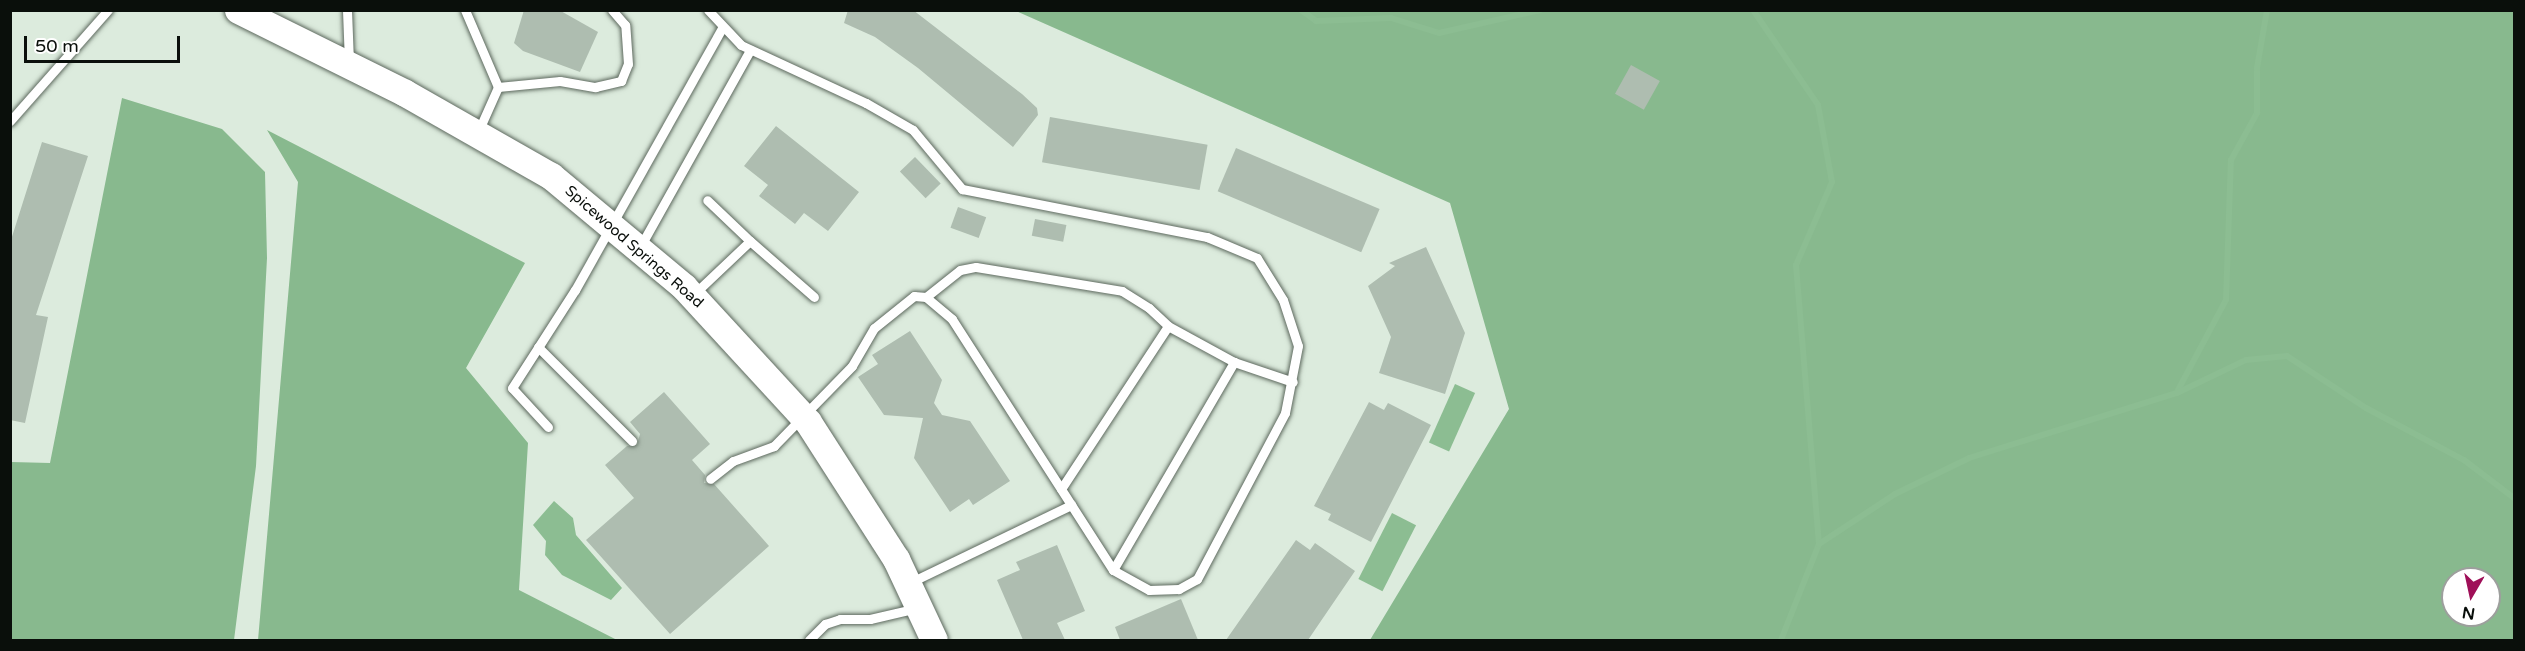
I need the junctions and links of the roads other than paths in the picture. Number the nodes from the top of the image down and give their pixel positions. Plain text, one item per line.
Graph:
1 (108, 10) edge
2 (238, 10) edge
3 (347, 10) edge
4 (465, 10) edge
5 (612, 10) edge
6 (708, 10) edge
7 (722, 28) junction
8 (750, 50) junction
9 (349, 67) junction
10 (498, 87) junction
11 (10, 121) edge
12 (478, 132) junction
13 (707, 200) dead end
14 (612, 226) junction
15 (750, 241) junction
16 (639, 249) junction
17 (693, 296) junction
18 (814, 297) dead end
19 (926, 297) junction
20 (1168, 326) junction
21 (538, 347) junction
22 (1234, 362) junction
23 (1293, 382) junction
24 (804, 417) junction
25 (548, 427) dead end
26 (632, 441) dead end
27 (710, 480) dead end
28 (1061, 489) junction
29 (1071, 505) junction
30 (1113, 570) junction
31 (908, 584) junction
32 (919, 608) junction
33 (809, 640) edge
34 (934, 640) edge

1 - 11 lane
2 - 9 main road, Spicewood Springs Road
3 - 9 lane
4 - 10 lane
5 - 10 lane
6 - 7 lane
7 - 8 lane
7 - 14 lane
8 - 16 lane
8 - 23 lane
9 - 12 main road, Spicewood Springs Road
10 - 12 lane
12 - 14 main road, Spicewood Springs Road
13 - 15 lane
14 - 16 main road, Spicewood Springs Road
14 - 21 lane
15 - 17 lane
15 - 18 lane
16 - 17 main road, Spicewood Springs Road
17 - 24 main road, Spicewood Springs Road
19 - 20 lane
19 - 24 lane
19 - 28 lane
20 - 22 lane
20 - 28 lane
21 - 25 lane
21 - 26 lane
22 - 23 lane
22 - 30 lane
23 - 30 lane
24 - 27 lane
24 - 31 main road, Spicewood Springs Road
28 - 29 lane
29 - 30 lane
29 - 31 lane
31 - 32 main road, Spicewood Springs Road
32 - 33 lane
32 - 34 main road, Spicewood Springs Road

